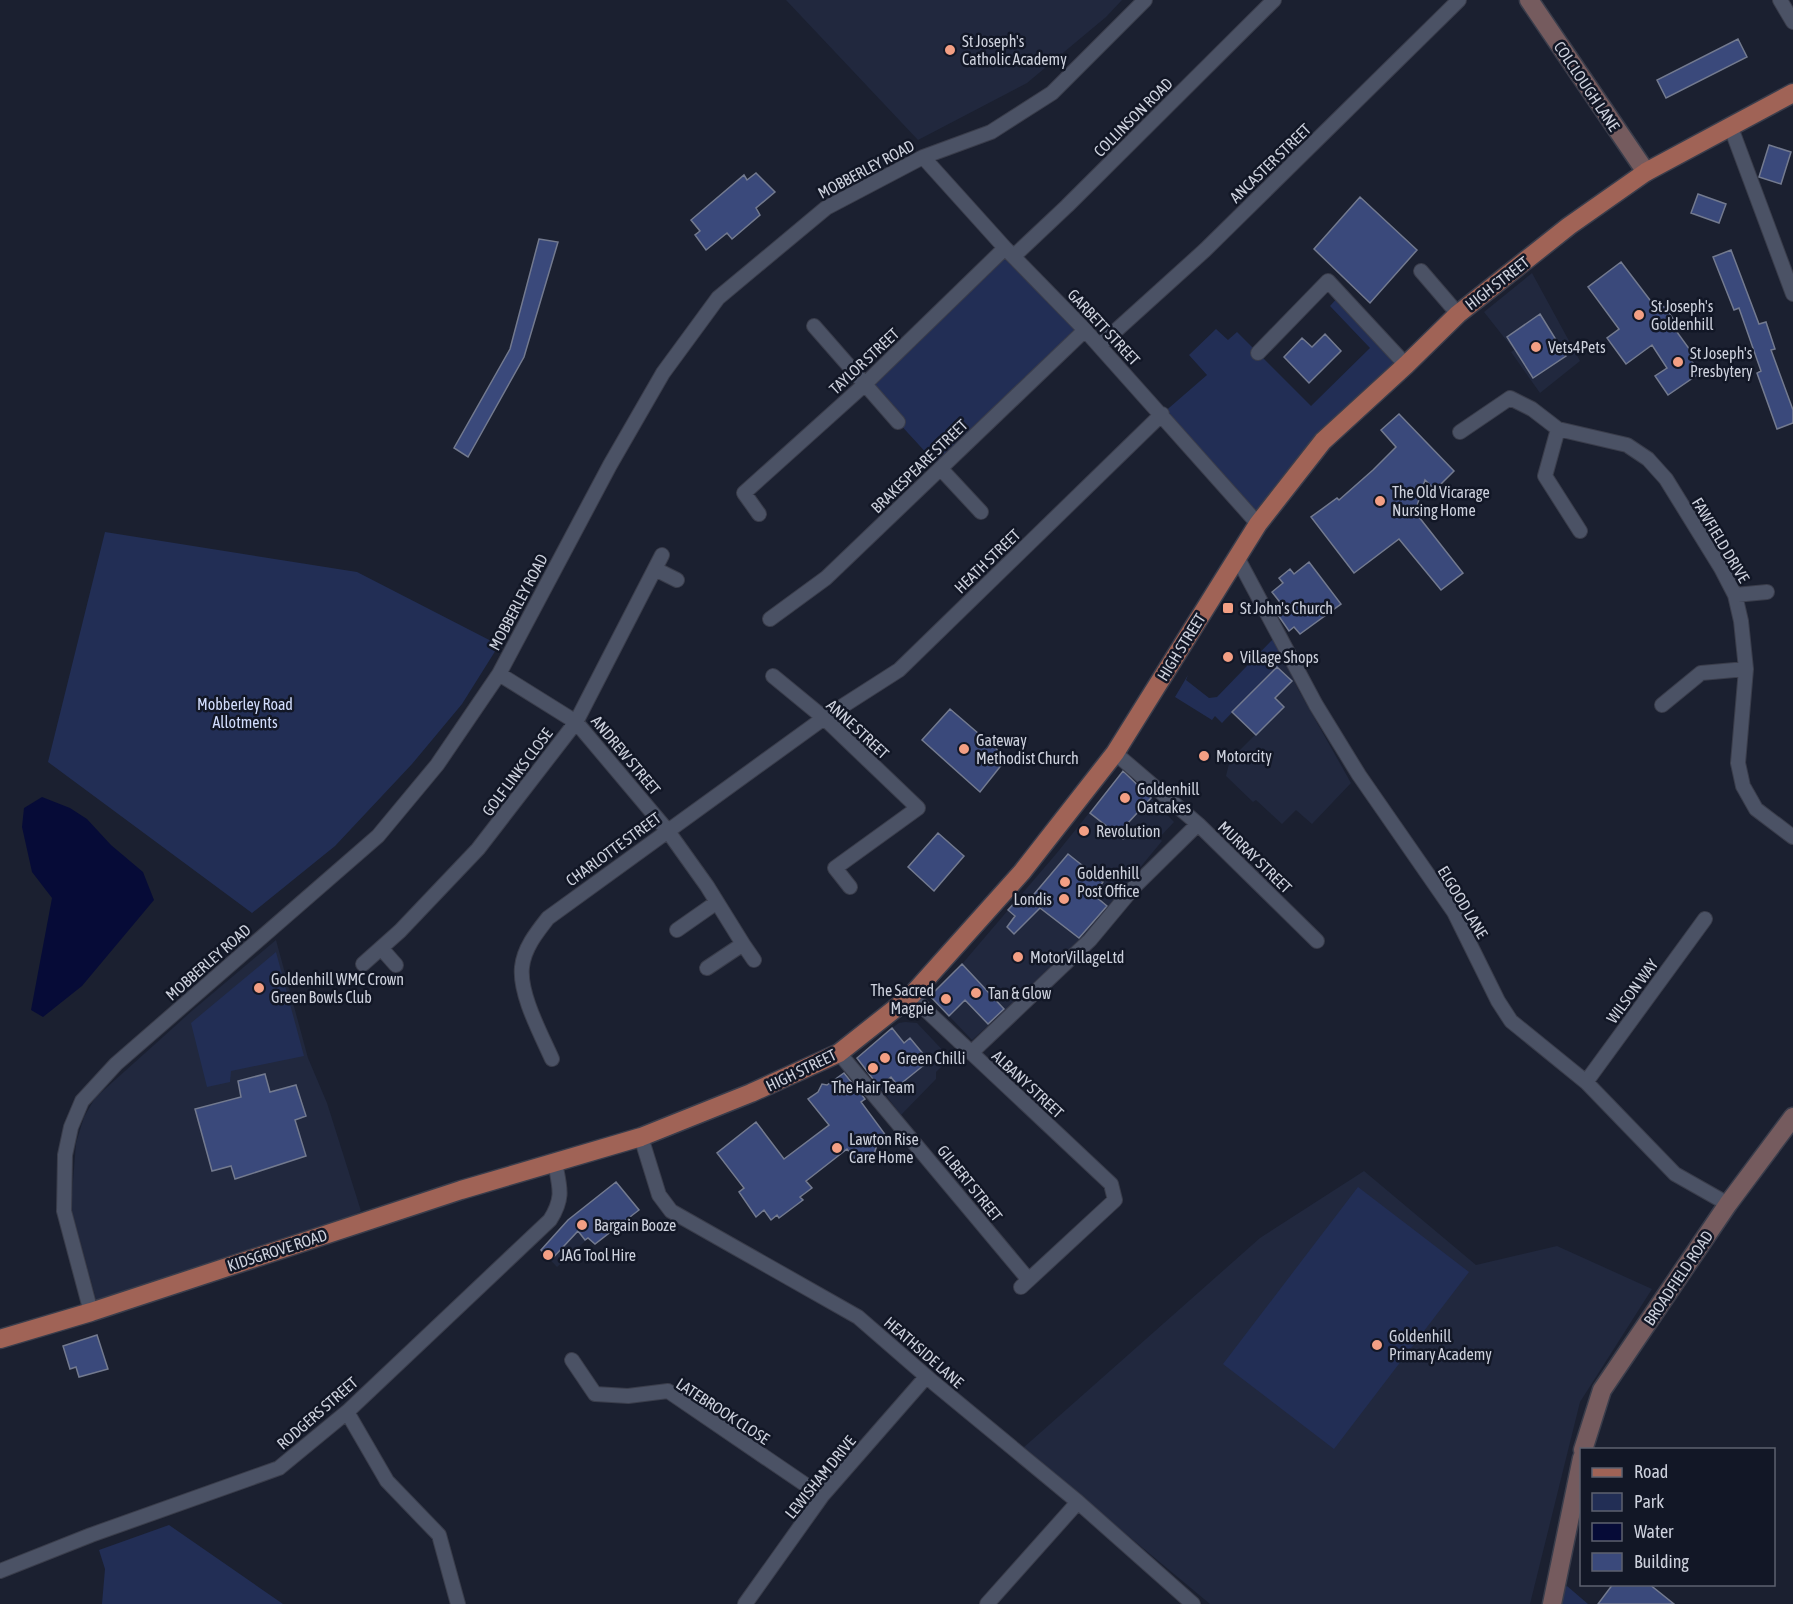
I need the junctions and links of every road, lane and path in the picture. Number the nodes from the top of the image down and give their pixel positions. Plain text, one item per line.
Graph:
1 (1145, 0) edge
2 (1274, 0) edge
3 (1459, 0) edge
4 (1529, 0) edge
5 (1780, 0) edge
6 (1793, 21) edge
7 (1793, 93) edge
8 (1730, 125) junction
9 (923, 157) junction
10 (1646, 172) junction
11 (1009, 252) junction
12 (1421, 271) dead end
13 (1793, 294) edge
14 (1458, 314) junction
15 (814, 326) dead end
16 (1085, 330) junction
17 (1100, 345) junction
18 (1258, 353) dead end
19 (1406, 365) junction
20 (864, 385) junction
21 (1162, 414) junction
22 (898, 422) dead end
23 (1558, 429) junction
24 (1460, 432) dead end
25 (940, 469) junction
26 (981, 512) dead end
27 (759, 514) dead end
28 (1258, 524) junction
29 (1580, 531) dead end
30 (662, 555) dead end
31 (1237, 557) junction
32 (655, 569) junction
33 (677, 580) dead end
34 (1767, 592) dead end
35 (1735, 595) junction
36 (770, 620) dead end
37 (1746, 669) junction
38 (499, 674) junction
39 (774, 676) dead end
40 (1662, 705) dead end
41 (824, 718) junction
42 (576, 722) junction
43 (1115, 753) junction
44 (1198, 824) junction
45 (667, 830) junction
46 (1793, 837) edge
47 (850, 887) dead end
48 (717, 902) junction
49 (1705, 920) dead end
50 (677, 930) dead end
51 (1317, 940) dead end
52 (742, 944) junction
53 (381, 948) junction
54 (754, 960) dead end
55 (363, 964) dead end
56 (396, 965) dead end
57 (707, 968) dead end
58 (911, 996) junction
59 (838, 1053) junction
60 (971, 1053) junction
61 (552, 1059) dead end
62 (1586, 1082) junction
63 (1793, 1117) edge
64 (641, 1137) junction
65 (555, 1163) junction
66 (1115, 1200) joint
67 (1728, 1204) junction
68 (91, 1312) junction
69 (0, 1339) edge
70 (572, 1360) dead end
71 (926, 1377) junction
72 (346, 1412) junction
73 (1583, 1448) edge
74 (1580, 1463) edge
75 (822, 1497) junction
76 (1078, 1502) junction
77 (0, 1571) edge
78 (458, 1604) edge
79 (745, 1604) edge
80 (987, 1604) edge
81 (1193, 1604) edge
82 (1552, 1604) edge

1 - 9 street, MOBBERLEY ROAD
2 - 11 street, COLLINSON ROAD
3 - 17 street, ANCASTER STREET
4 - 10 street, COLCLOUGH LANE
5 - 6 street
7 - 8 main road, HIGH STREET
8 - 10 main road, HIGH STREET
8 - 13 street
9 - 11 street, GARBETT STREET
9 - 38 street, MOBBERLEY ROAD
10 - 14 main road, HIGH STREET
11 - 16 street, GARBETT STREET
11 - 20 street, TAYLOR STREET
12 - 14 street
14 - 19 main road, HIGH STREET
15 - 20 street
16 - 17 street, GARBETT STREET
16 - 25 street, BRAKESPEARE STREET
17 - 21 street, GARBETT STREET
18 - 19 street
19 - 28 main road, HIGH STREET
20 - 22 street
20 - 27 street, TAYLOR STREET
21 - 28 street, GARBETT STREET
21 - 41 street, HEATH STREET
23 - 24 street, FAWFIELD DRIVE
23 - 29 street
23 - 35 street, FAWFIELD DRIVE
25 - 26 street
25 - 36 street, BRAKESPEARE STREET
28 - 31 main road, HIGH STREET
30 - 32 street, GOLF LINKS CLOSE
31 - 43 main road, HIGH STREET
31 - 62 street, ELGOOD LANE
32 - 33 street
32 - 42 street, GOLF LINKS CLOSE
34 - 35 street
35 - 37 street, FAWFIELD DRIVE
37 - 40 street
37 - 46 street, FAWFIELD DRIVE
38 - 42 street, ANDREW STREET
38 - 68 street, MOBBERLEY ROAD
39 - 41 street, ANNE STREET
41 - 45 street, CHARLOTTE STREET
41 - 47 street, ANNE STREET
42 - 45 street, ANDREW STREET
42 - 53 street, GOLF LINKS CLOSE
43 - 44 street, MURRAY STREET
43 - 58 main road, HIGH STREET
44 - 51 street, MURRAY STREET
44 - 60 street
45 - 48 street, ANDREW STREET
45 - 61 street, CHARLOTTE STREET
48 - 50 street
48 - 52 street, ANDREW STREET
49 - 62 street, WILSON WAY
52 - 54 street, ANDREW STREET
52 - 57 street
53 - 55 street, GOLF LINKS CLOSE
53 - 56 street
58 - 59 main road, HIGH STREET
58 - 60 street, ALBANY STREET
59 - 64 main road, HIGH STREET
59 - 66 street, GILBERT STREET
60 - 66 street, ALBANY STREET
62 - 67 street, ELGOOD LANE
63 - 67 street, BROADFIELD ROAD
64 - 65 main road, HIGH STREET
64 - 71 street, HEATHSIDE LANE
65 - 68 main road, KIDSGROVE ROAD
65 - 72 street, RODGERS STREET
67 - 73 street, BROADFIELD ROAD
68 - 69 main road, KIDSGROVE ROAD
70 - 75 street, LATEBROOK CLOSE
71 - 75 street, LEWISHAM DRIVE
71 - 76 street, HEATHSIDE LANE
72 - 77 street, RODGERS STREET
72 - 78 street
74 - 82 street
75 - 79 street, LEWISHAM DRIVE
76 - 80 street
76 - 81 street, HEATHSIDE LANE

